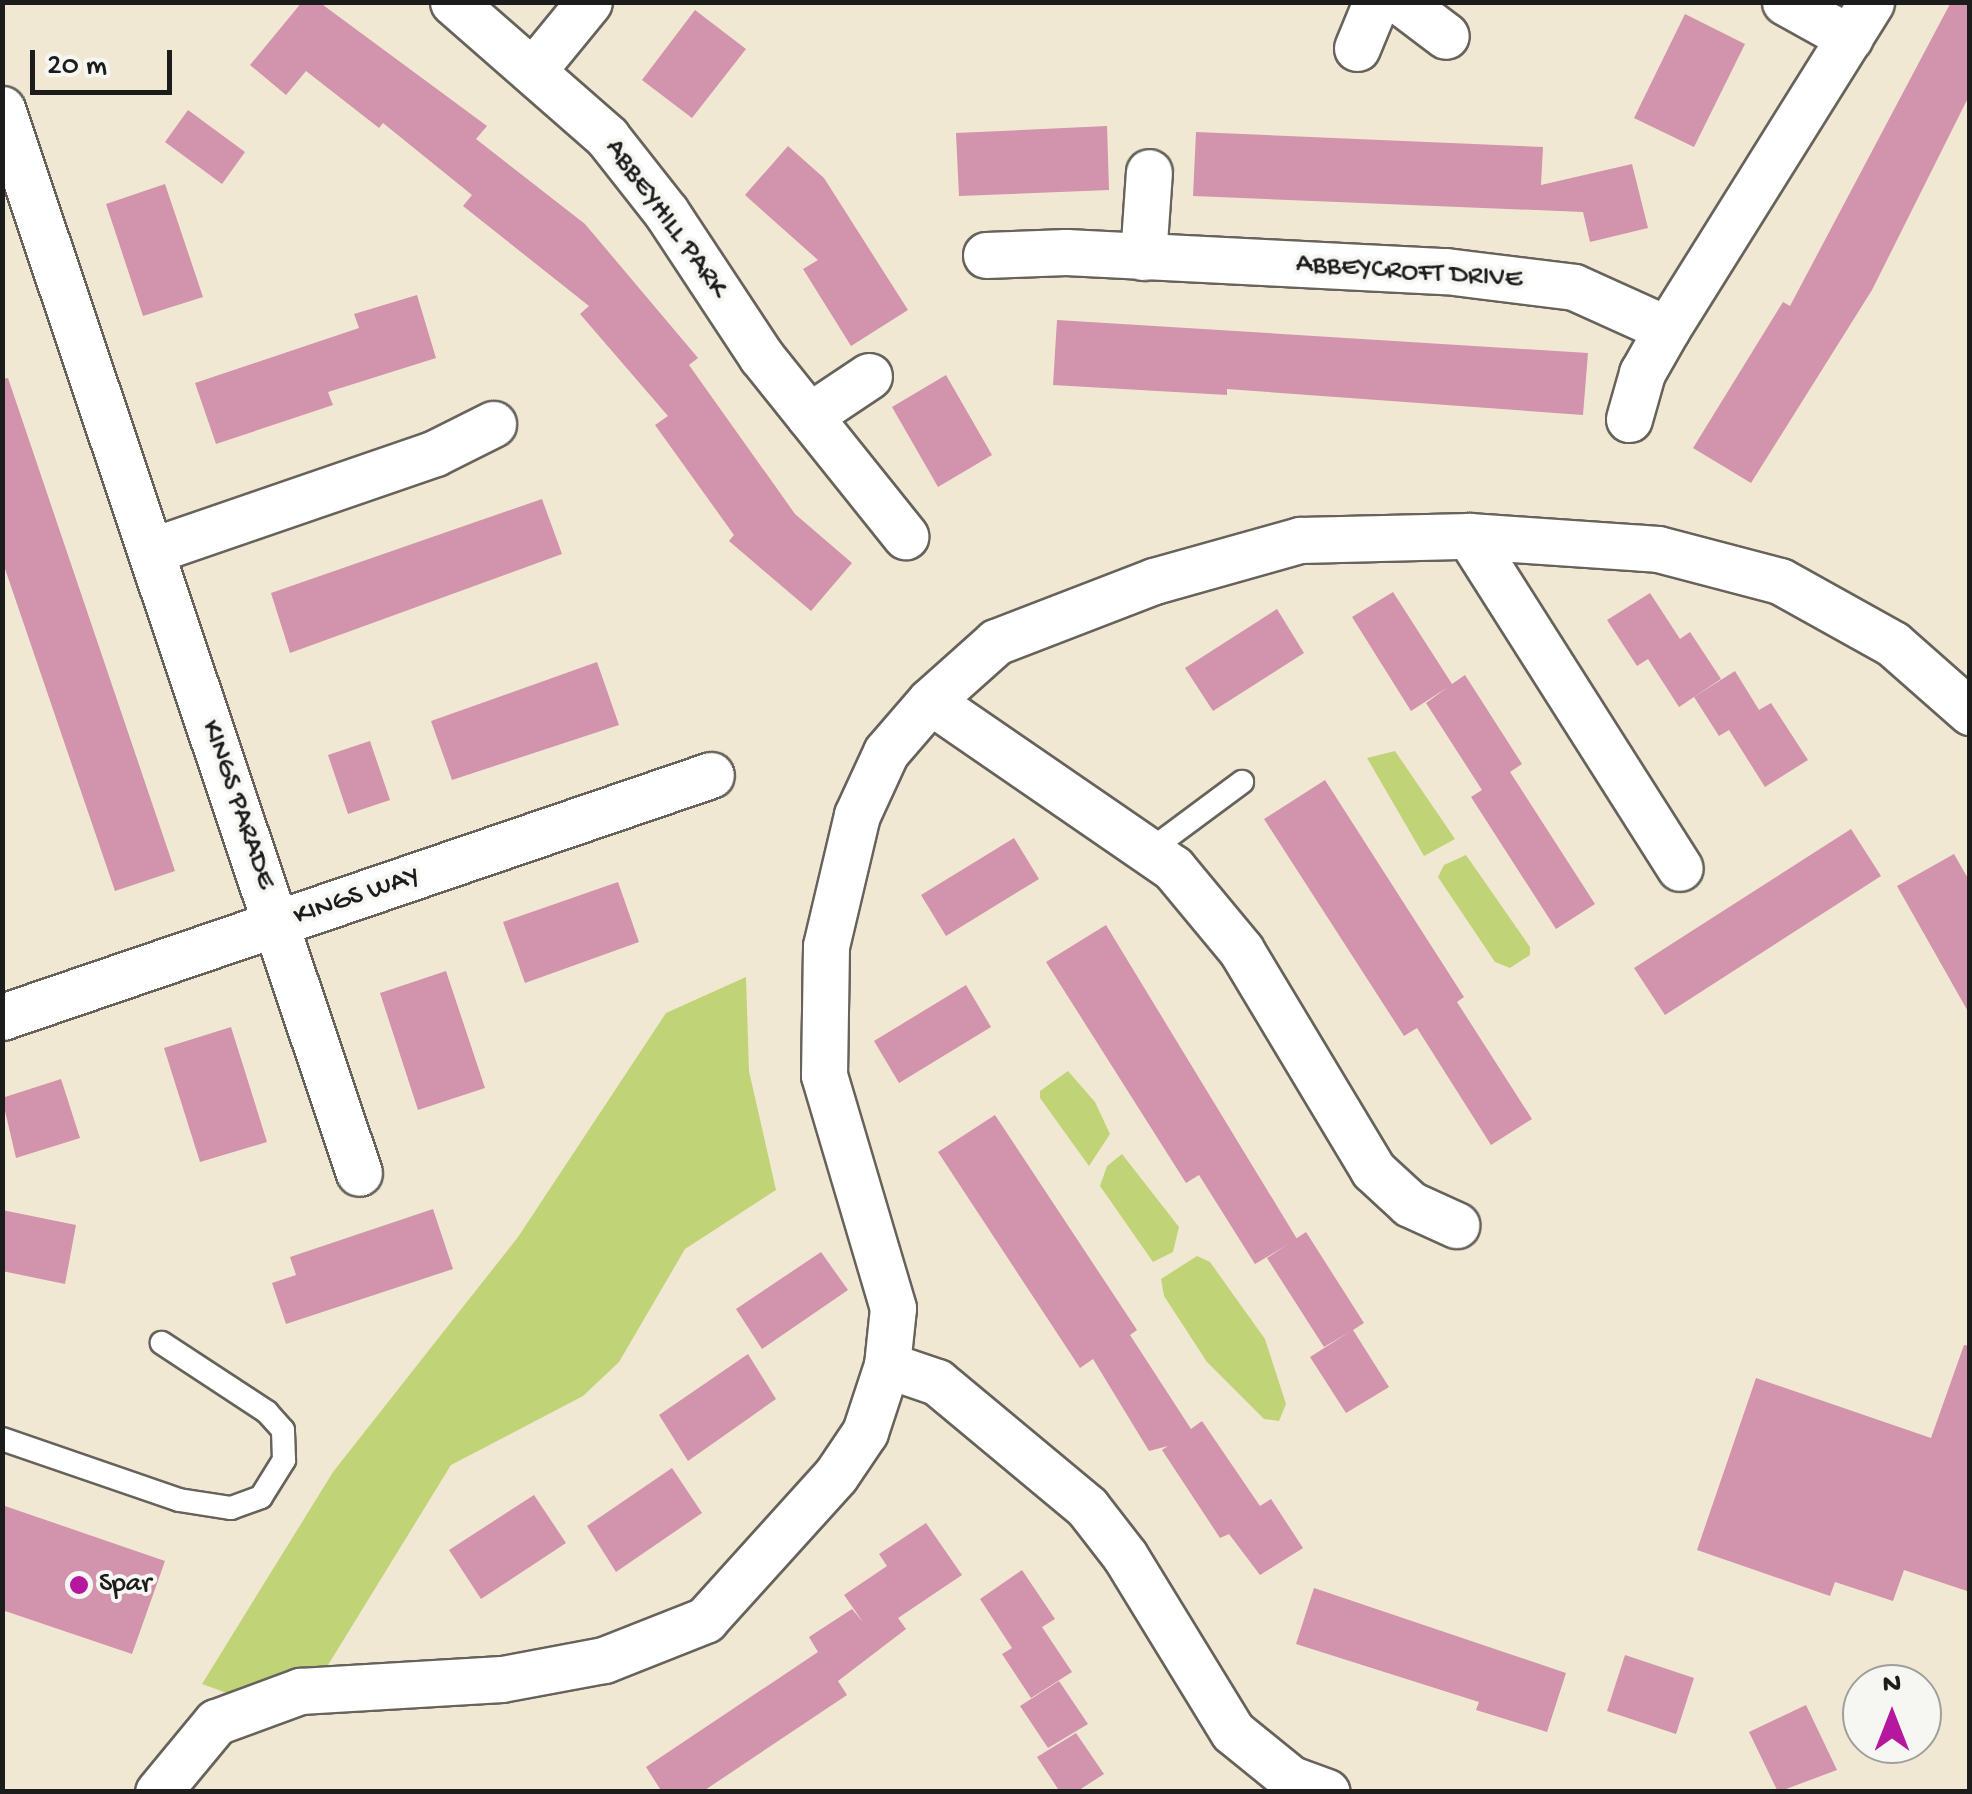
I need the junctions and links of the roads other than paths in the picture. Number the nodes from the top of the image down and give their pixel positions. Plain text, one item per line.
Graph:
1 (453, 2) edge
2 (589, 2) edge
3 (1376, 2) edge
4 (1401, 2) edge
5 (1785, 2) edge
6 (1860, 20) edge
7 (1446, 36) dead end
8 (1357, 48) dead end
9 (535, 68) junction
10 (2, 109) edge
11 (1149, 172) dead end
12 (986, 255) dead end
13 (1143, 257) junction
14 (1667, 329) junction
15 (869, 376) dead end
16 (809, 416) junction
17 (1629, 419) dead end
18 (493, 424) dead end
19 (905, 536) dead end
20 (1470, 536) junction
21 (151, 551) junction
22 (930, 701) junction
23 (1970, 712) edge
24 (711, 775) dead end
25 (1242, 782) dead end
26 (1148, 851) junction
27 (1680, 868) dead end
28 (277, 925) junction
29 (2, 1017) edge
30 (359, 1173) dead end
31 (1456, 1225) dead end
32 (162, 1343) dead end
33 (887, 1365) junction
34 (2, 1440) edge
35 (1309, 1785) edge
36 (158, 1792) edge

1 - 9 street, ABBEYHILL PARK
2 - 9 street
3 - 8 street
4 - 7 street
5 - 6 street
6 - 14 street
9 - 16 street, ABBEYHILL PARK
10 - 21 street, KINGS PARADE
11 - 13 street
12 - 13 street, ABBEYCROFT DRIVE
13 - 14 street, ABBEYCROFT DRIVE
14 - 17 street
15 - 16 street
16 - 19 street, ABBEYHILL PARK
18 - 21 street
20 - 22 street
20 - 23 street
20 - 27 street
21 - 28 street, KINGS PARADE
22 - 26 street
22 - 33 street
24 - 28 street, KINGS WAY
25 - 26 lane
26 - 31 street
28 - 29 street, KINGS WAY
28 - 30 street, KINGS PARADE
32 - 34 lane
33 - 35 street
33 - 36 street

